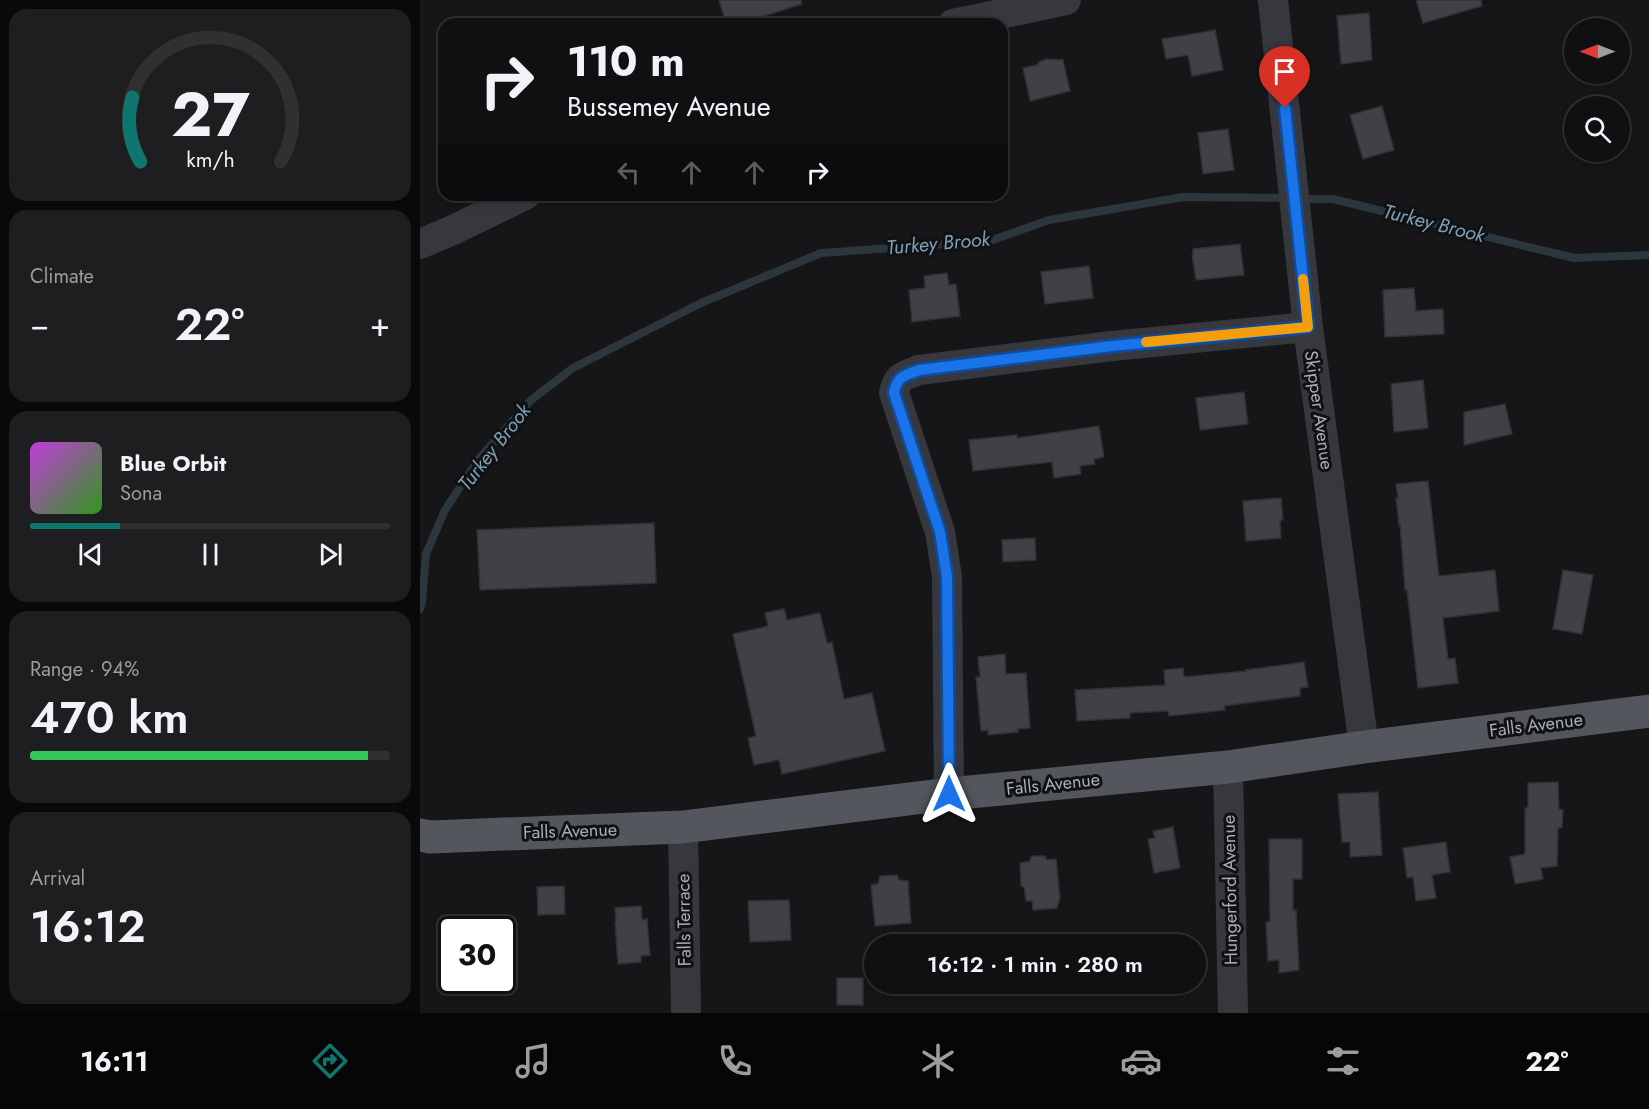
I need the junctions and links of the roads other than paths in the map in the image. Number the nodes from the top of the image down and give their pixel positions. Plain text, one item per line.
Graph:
1 (1066, 0) edge
2 (1273, 0) edge
3 (980, 18) edge
4 (513, 201) edge
5 (420, 244) edge
6 (1308, 327) junction
7 (1649, 711) edge
8 (1364, 747) junction
9 (1227, 767) junction
10 (949, 794) junction
11 (683, 827) junction
12 (420, 835) edge
13 (686, 1013) edge
14 (1233, 1013) edge

1 - 3 street
2 - 6 street, Skipper Avenue
4 - 5 street
6 - 8 street, Skipper Avenue
6 - 10 street
7 - 8 main road, Falls Avenue
8 - 9 main road, Falls Avenue
9 - 10 main road, Falls Avenue
9 - 14 street, Hungerford Avenue
10 - 11 main road, Falls Avenue
11 - 12 main road, Falls Avenue
11 - 13 street, Falls Terrace

